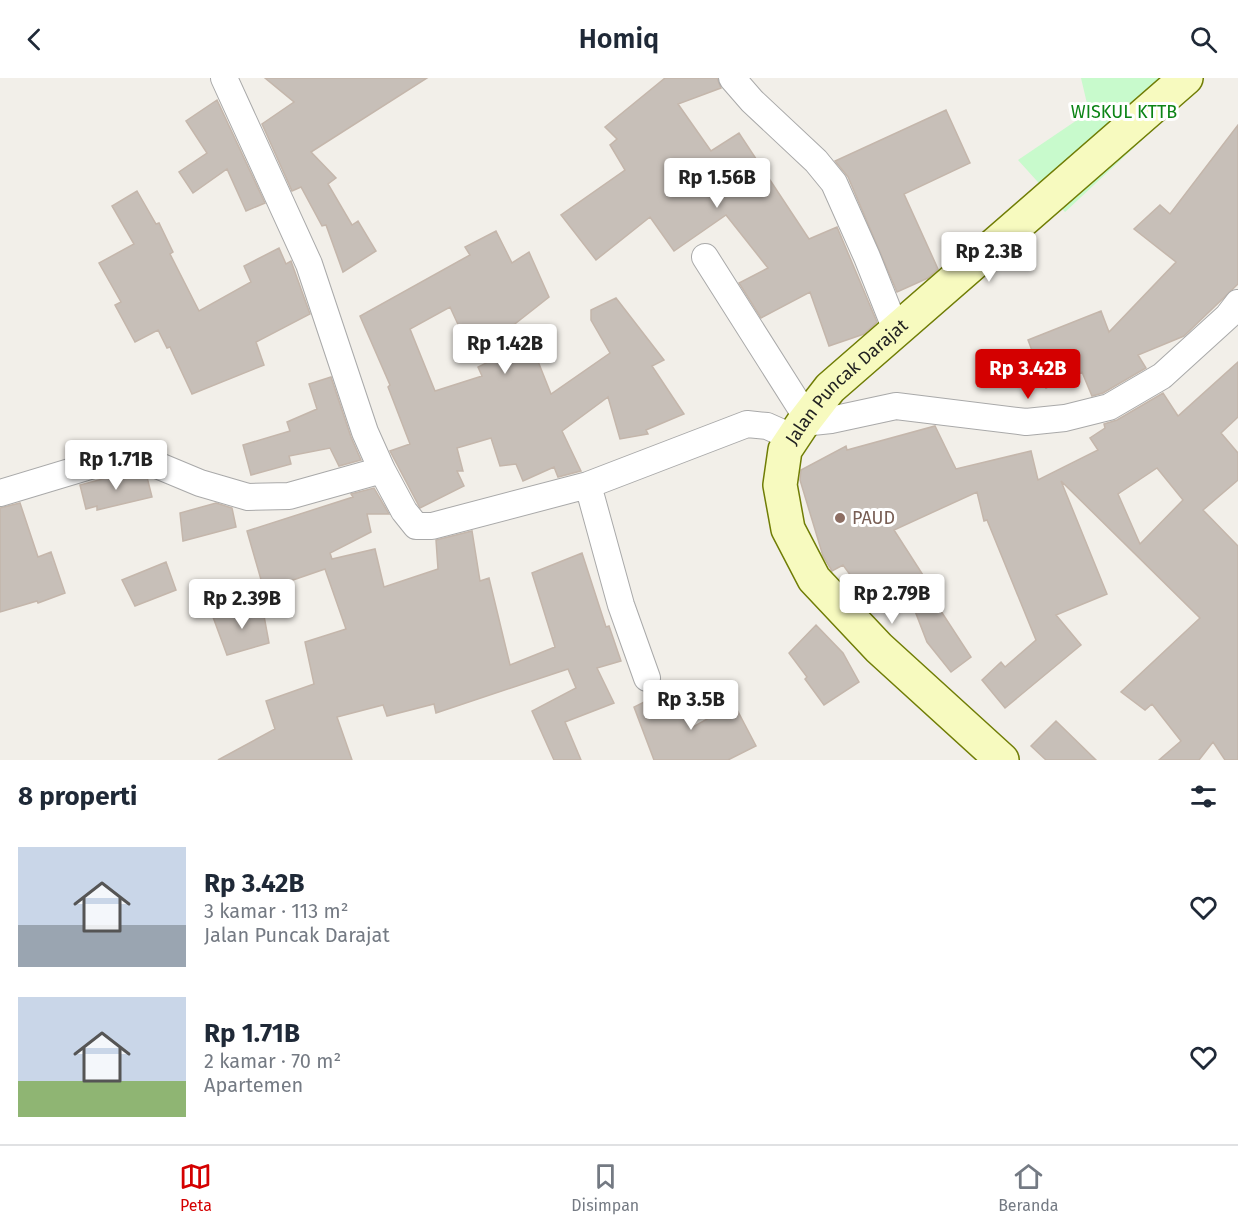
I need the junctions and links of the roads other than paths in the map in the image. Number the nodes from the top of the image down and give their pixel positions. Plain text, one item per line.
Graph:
1 (224, 78) edge
2 (732, 78) edge
3 (1186, 78) edge
4 (705, 257) dead end
5 (1238, 303) edge
6 (896, 330) junction
7 (801, 426) junction
8 (382, 470) junction
9 (588, 484) junction
10 (0, 493) edge
11 (647, 678) dead end
12 (1002, 760) edge

1 - 8 street
2 - 6 street
3 - 6 street, Jalan Puncak Darajat
4 - 7 street
5 - 7 street
6 - 7 street, Jalan Puncak Darajat
7 - 9 street
7 - 12 street, Jalan Puncak Darajat
8 - 9 street
8 - 10 street
9 - 11 street

